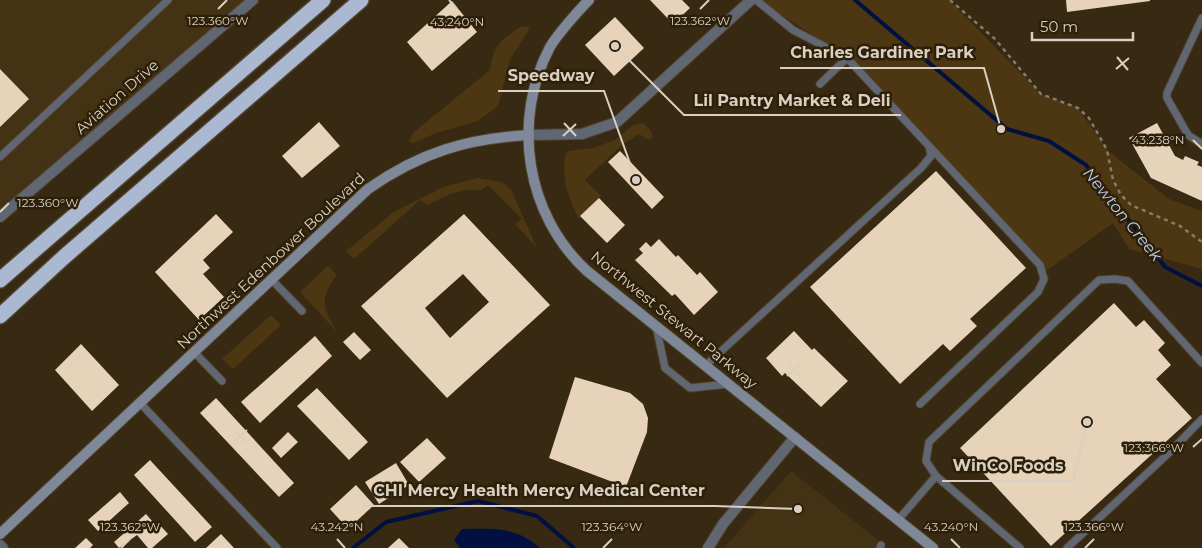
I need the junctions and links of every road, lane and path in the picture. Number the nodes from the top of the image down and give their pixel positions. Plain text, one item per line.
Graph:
1 (168, 0) edge
2 (253, 0) edge
3 (323, 0) edge
4 (361, 0) edge
5 (589, 0) edge
6 (751, 0) edge
7 (756, 0) edge
8 (950, 0) edge
9 (1202, 18) edge
10 (847, 58) junction
11 (820, 84) dead end
12 (529, 136) junction
13 (1202, 144) edge
14 (929, 146) junction
15 (0, 157) edge
16 (0, 217) edge
17 (1202, 242) edge
18 (0, 280) edge
19 (272, 280) junction
20 (302, 312) dead end
21 (0, 316) edge
22 (656, 326) junction
23 (194, 352) junction
24 (1202, 362) edge
25 (706, 365) junction
26 (222, 381) dead end
27 (730, 384) junction
28 (141, 404) junction
29 (920, 404) dead end
30 (1202, 419) edge
31 (795, 437) junction
32 (936, 476) junction
33 (898, 520) junction
34 (0, 534) edge
35 (0, 545) edge
36 (3, 548) edge
37 (278, 548) edge
38 (708, 548) edge
39 (933, 548) edge
40 (1020, 548) edge
41 (1067, 548) edge

1 - 15 lane
2 - 16 street, Aviation Drive
3 - 18 highway
4 - 21 highway
5 - 12 main road, Northwest Stewart Parkway
6 - 12 street, Northwest Edenbower Boulevard
7 - 10 lane
8 - 17 path
9 - 13 lane
10 - 11 lane
10 - 14 lane
12 - 19 main road, Northwest Edenbower Boulevard
12 - 22 main road, Northwest Stewart Parkway
14 - 25 lane
14 - 29 lane
19 - 20 lane
19 - 23 main road, Northwest Edenbower Boulevard
22 - 25 main road, Northwest Stewart Parkway
22 - 27 lane
23 - 26 lane
23 - 28 main road, Northwest Edenbower Boulevard
24 - 32 lane
25 - 27 main road, Northwest Stewart Parkway
27 - 31 main road, Northwest Stewart Parkway
28 - 34 main road, Northwest Edenbower Boulevard
28 - 37 lane
30 - 41 lane
31 - 33 main road, Northwest Stewart Parkway
31 - 38 street
32 - 33 lane
32 - 40 lane
33 - 39 main road, Northwest Stewart Parkway
35 - 36 street

